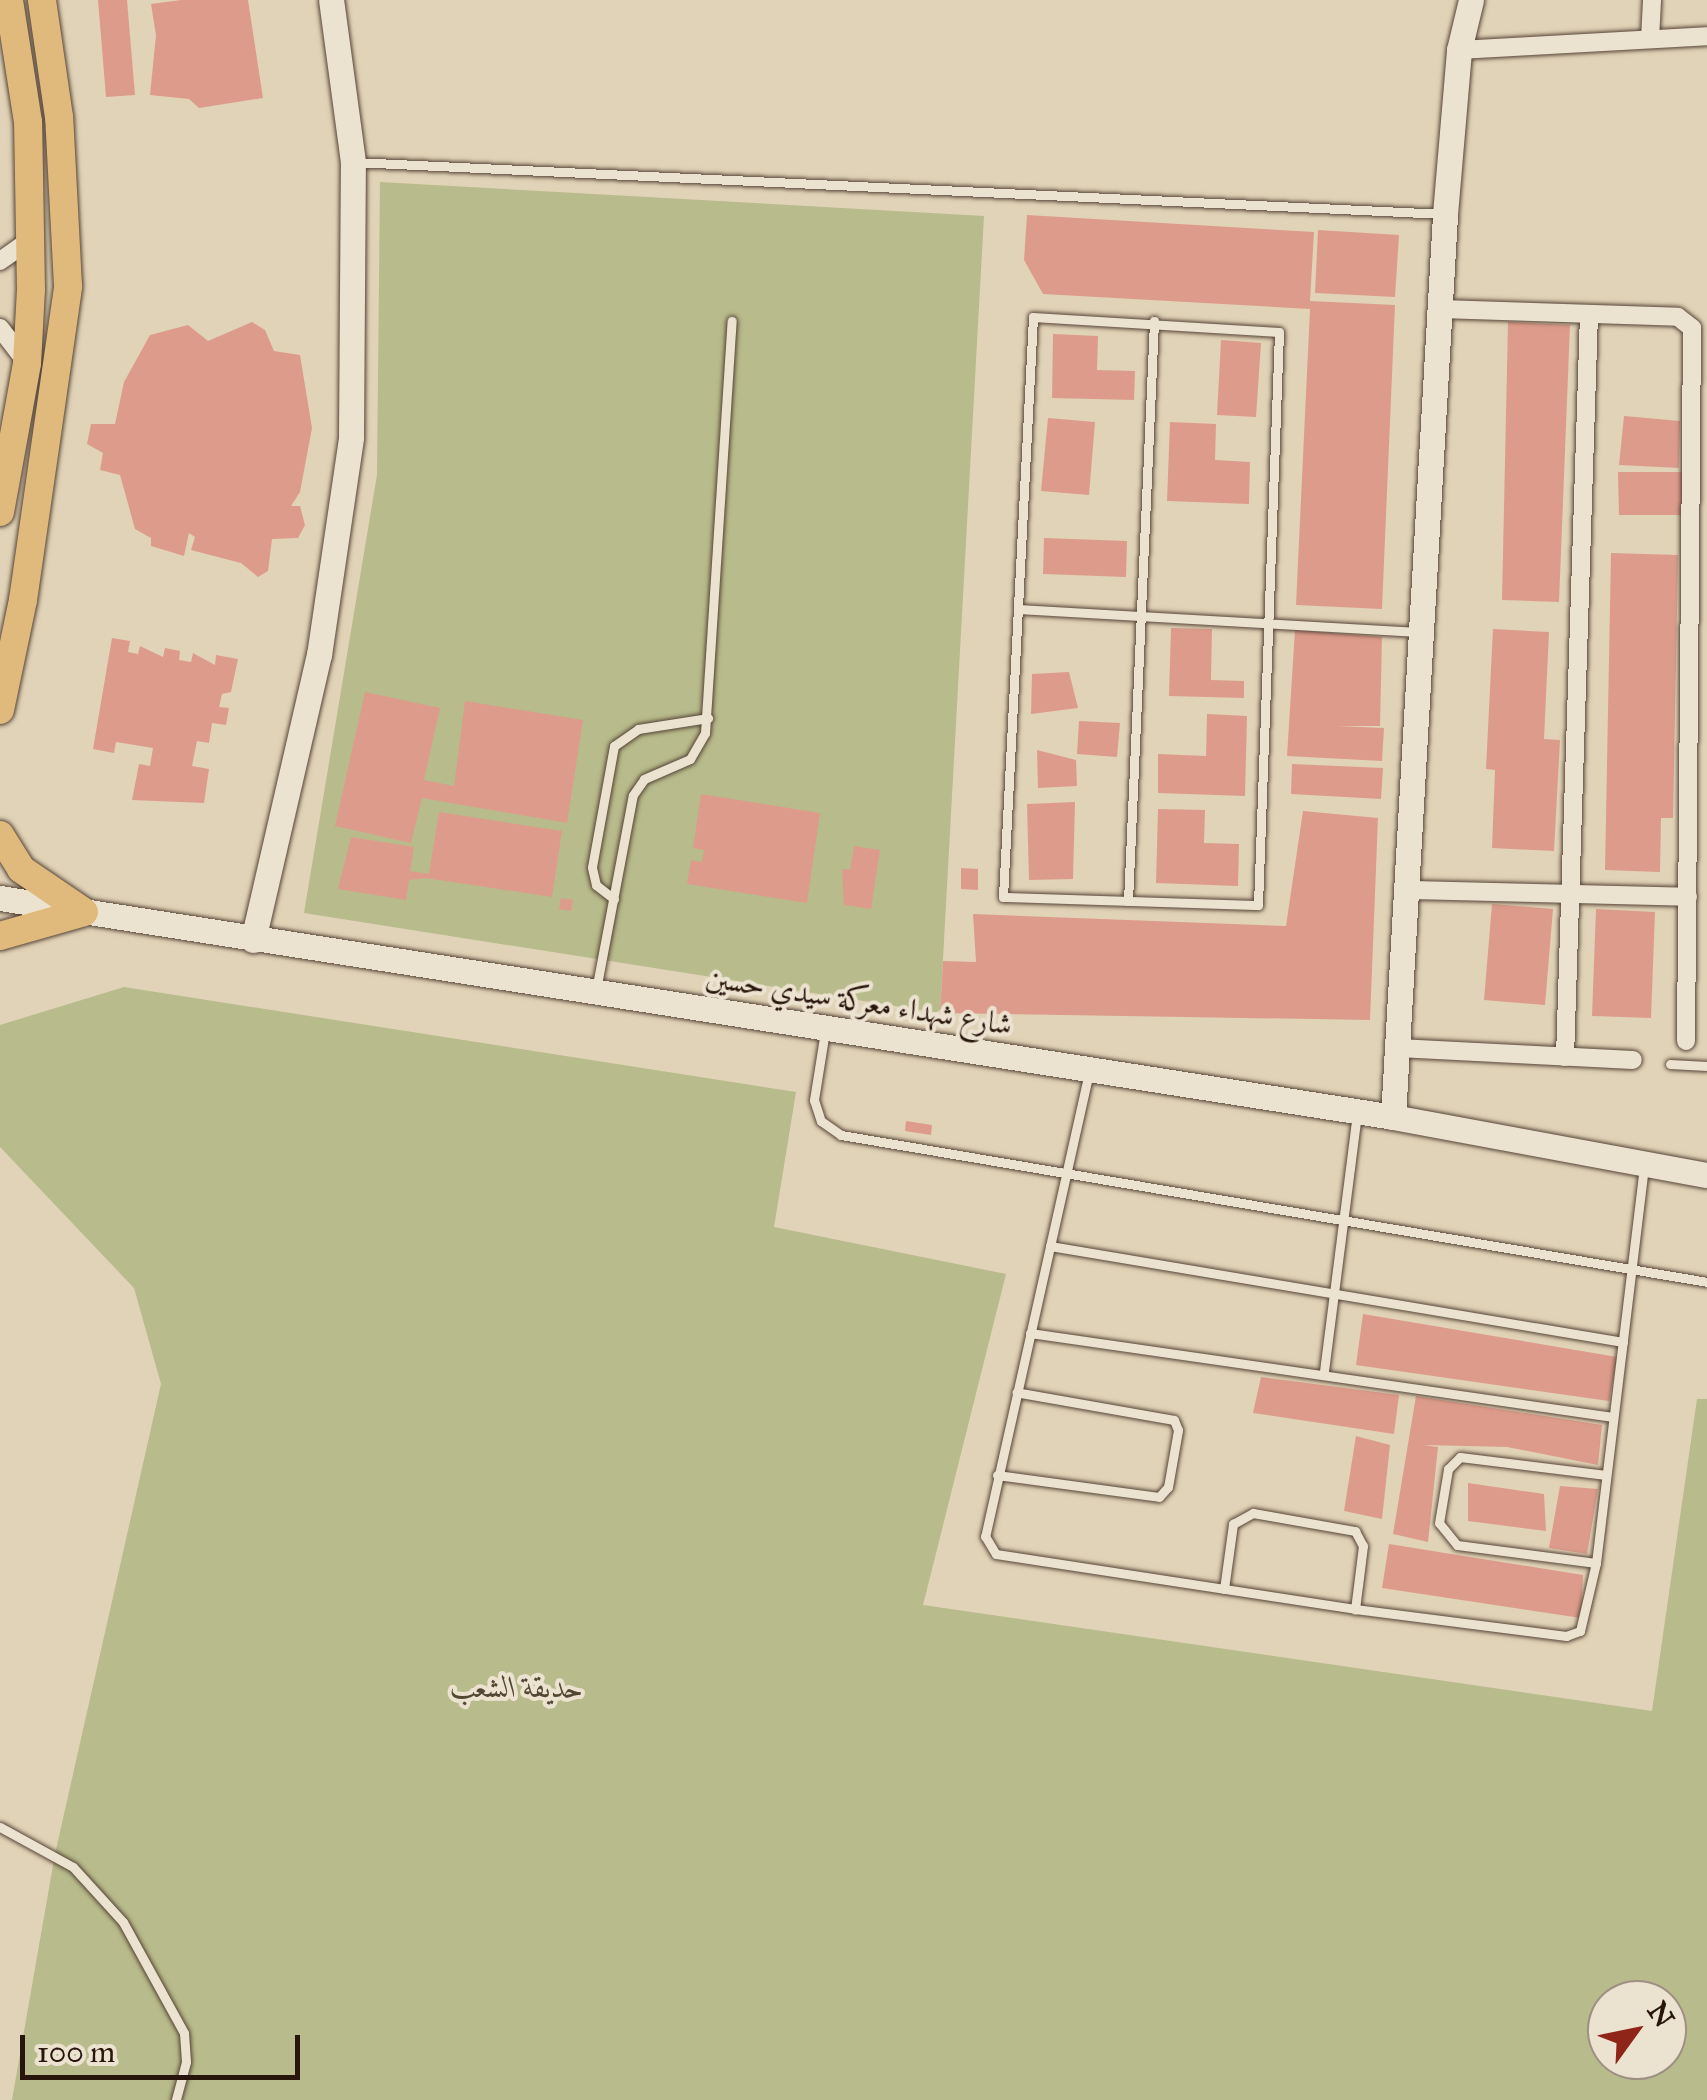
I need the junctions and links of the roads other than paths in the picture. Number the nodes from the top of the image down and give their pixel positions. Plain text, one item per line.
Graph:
1 (9, 0) edge
2 (42, 0) edge
3 (332, 0) edge
4 (1470, 0) edge
5 (1652, 0) edge
6 (1707, 36) edge
7 (1650, 39) junction
8 (1459, 50) junction
9 (353, 162) junction
10 (1445, 214) junction
11 (31, 239) junction
12 (0, 262) edge
13 (1441, 309) junction
14 (1589, 314) junction
15 (732, 320) dead end
16 (1154, 320) junction
17 (0, 328) edge
18 (27, 363) junction
19 (0, 512) edge
20 (1018, 609) junction
21 (1140, 616) junction
22 (1268, 624) junction
23 (1426, 632) junction
24 (0, 710) edge
25 (708, 718) junction
26 (0, 835) edge
27 (1411, 890) junction
28 (1570, 894) junction
29 (0, 898) edge
30 (1688, 898) junction
31 (614, 899) junction
32 (1128, 901) junction
33 (84, 912) junction
34 (0, 936) edge
35 (253, 940) junction
36 (596, 993) junction
37 (825, 1028) junction
38 (1686, 1041) dead end
39 (1398, 1048) junction
40 (1565, 1057) junction
41 (1633, 1060) dead end
42 (1670, 1064) dead end
43 (1707, 1066) edge
44 (1090, 1070) junction
45 (1358, 1112) junction
46 (1393, 1116) junction
47 (1644, 1163) junction
48 (1067, 1172) junction
49 (1707, 1174) edge
50 (1344, 1220) junction
51 (1050, 1246) junction
52 (1631, 1269) junction
53 (1707, 1282) edge
54 (1334, 1294) junction
55 (1030, 1333) junction
56 (1622, 1342) junction
57 (1324, 1371) junction
58 (1016, 1392) junction
59 (1613, 1416) junction
60 (998, 1476) junction
61 (1606, 1476) junction
62 (1596, 1563) junction
63 (1224, 1588) junction
64 (1355, 1609) junction
65 (0, 1827) edge
66 (176, 2100) edge

1 - 11 main road
2 - 24 main road
3 - 9 street
4 - 8 street
5 - 7 street
6 - 7 street
7 - 8 street
8 - 10 street
9 - 10 lane
9 - 35 street
10 - 13 street
11 - 12 street
11 - 18 main road
13 - 14 street
13 - 23 street
14 - 28 street
14 - 30 street
15 - 25 lane
16 - 20 lane
16 - 21 lane
16 - 22 lane
17 - 18 street
18 - 19 main road
20 - 21 lane
20 - 32 lane
21 - 22 lane
21 - 32 lane
22 - 23 lane
22 - 32 lane
23 - 27 street
25 - 31 lane
25 - 31 lane
26 - 33 main road
27 - 28 street
27 - 39 street
28 - 30 street
28 - 40 street
29 - 33 street, شارع شهداء معركة سيدي حسين
30 - 38 street
31 - 36 lane
33 - 34 main road
33 - 35 street, شارع شهداء معركة سيدي حسين
35 - 36 street, شارع شهداء معركة سيدي حسين
36 - 37 street, شارع شهداء معركة سيدي حسين
37 - 44 street, شارع شهداء معركة سيدي حسين
37 - 48 lane
39 - 40 street
39 - 46 street
40 - 41 street
42 - 43 lane
44 - 45 street, شارع شهداء معركة سيدي حسين
44 - 48 lane
45 - 46 street, شارع شهداء معركة سيدي حسين
45 - 50 lane
46 - 47 street, شارع شهداء معركة سيدي حسين
47 - 49 street, شارع شهداء معركة سيدي حسين
47 - 52 lane
48 - 50 lane
48 - 51 lane
50 - 52 lane
50 - 54 lane
51 - 54 lane
51 - 55 lane
52 - 53 lane
52 - 56 lane
54 - 56 lane
54 - 57 lane
55 - 57 lane
55 - 58 lane
56 - 59 lane
57 - 59 lane
58 - 60 lane
58 - 60 lane
59 - 61 lane
60 - 63 lane
61 - 62 lane
61 - 62 lane
62 - 64 lane
63 - 64 lane
63 - 64 lane
65 - 66 lane

